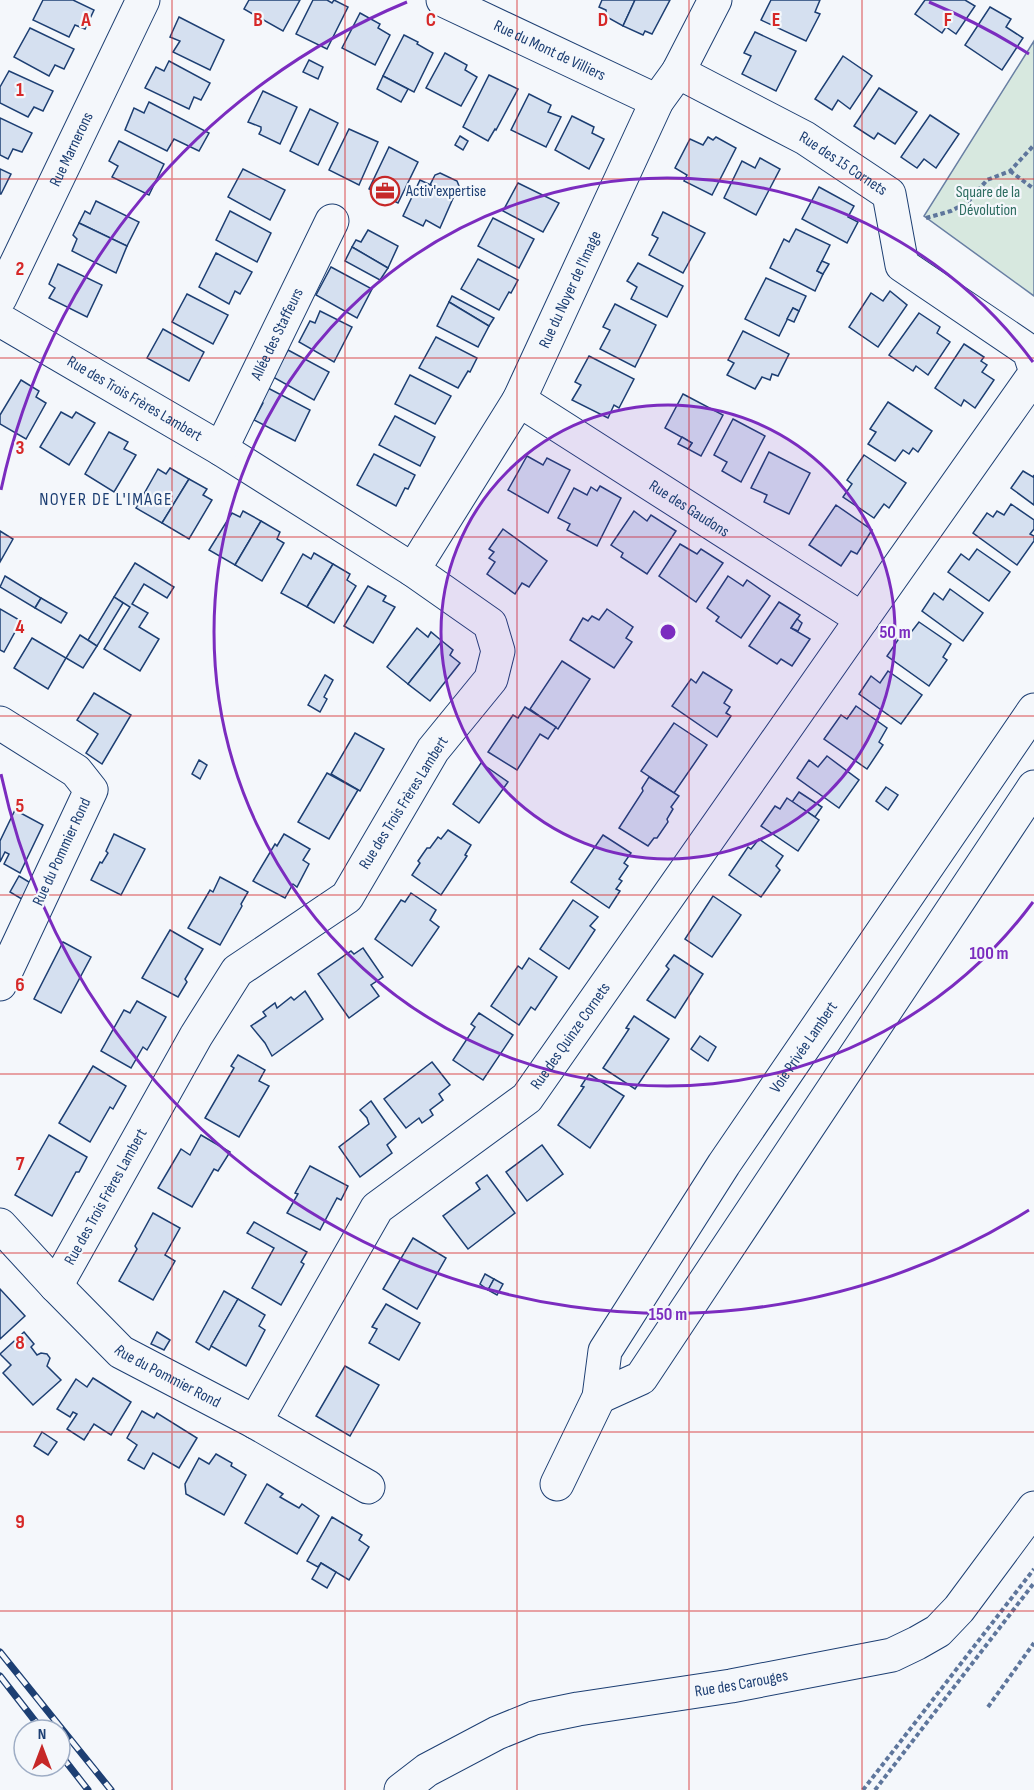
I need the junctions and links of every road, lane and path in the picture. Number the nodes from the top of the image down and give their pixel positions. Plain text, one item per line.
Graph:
1 (143, 0) edge
2 (443, 0) edge
3 (715, 0) edge
4 (678, 72) junction
5 (657, 101) junction
6 (1034, 145) edge
7 (1010, 171) junction
8 (1034, 189) edge
9 (332, 221) dead end
10 (895, 226) junction
11 (0, 298) edge
12 (0, 321) edge
13 (1034, 366) edge
14 (1034, 375) edge
15 (519, 400) junction
16 (221, 449) junction
17 (413, 570) junction
18 (861, 619) junction
19 (1034, 710) edge
20 (0, 723) edge
21 (1034, 787) edge
22 (0, 984) edge
23 (0, 1225) edge
24 (56, 1286) junction
25 (599, 1397) junction
26 (255, 1422) junction
27 (557, 1484) dead end
28 (368, 1487) dead end
29 (1034, 1508) edge
30 (1034, 1569) edge
31 (1034, 1583) edge
32 (1034, 1643) edge
33 (988, 1707) dead end
34 (401, 1790) edge
35 (863, 1790) edge
36 (875, 1790) edge

1 - 11 street, Rue Marnerons
2 - 5 street, Rue du Mont de Villiers
3 - 4 street, Rue du Noyer de l'Image
4 - 5 street, Rue du Noyer de l'Image
4 - 10 street, Rue des 15 Cornets
5 - 15 street, Rue du Noyer de l'Image
6 - 7 path
7 - 8 path
7 - 10 path
9 - 16 street, Allée des Staffeurs
10 - 13 street, Rue des 15 Cornets
12 - 16 street, Rue des Trois Frères Lambert
14 - 18 street
15 - 17 street, Rue du Noyer de l'Image
15 - 18 street, Rue des Gaudons
16 - 17 street, Rue des Trois Frères Lambert
17 - 24 street, Rue des Trois Frères Lambert
18 - 26 street, Rue des Quinze Cornets
19 - 25 street, Voie Privée Lambert
20 - 22 street, Rue du Pommier Rond
21 - 25 street
23 - 24 street, Rue du Pommier Rond
24 - 26 street, Rue du Pommier Rond
25 - 27 street, Voie Privée Lambert
26 - 28 street, Rue du Pommier Rond
29 - 34 street, Rue des Carouges
30 - 35 path
31 - 36 path
32 - 33 path

